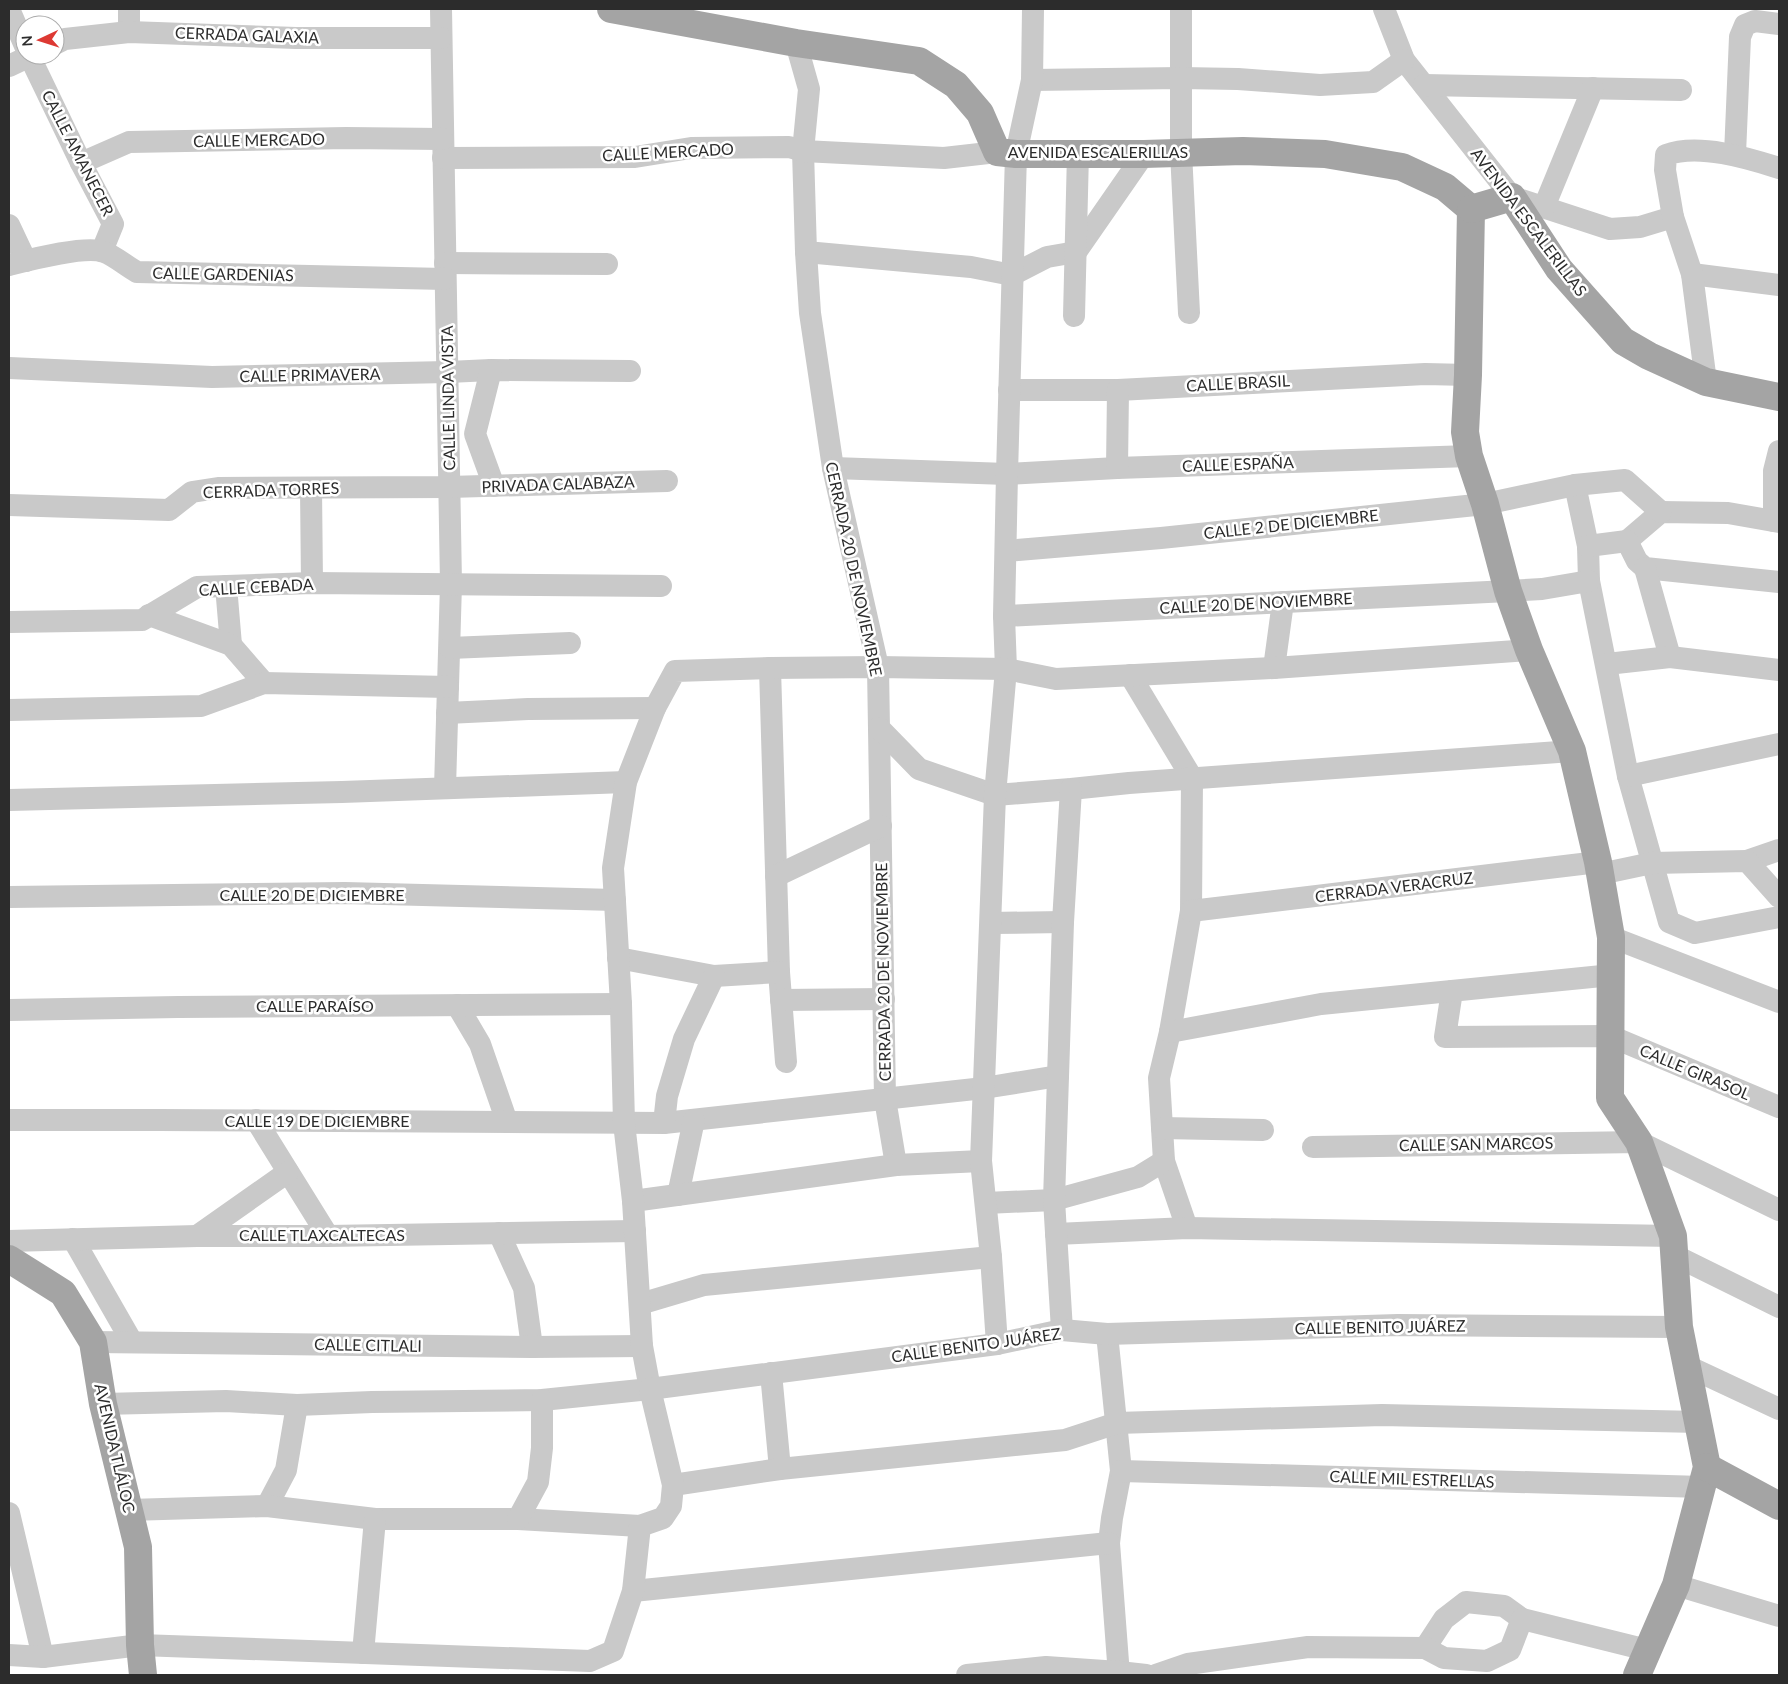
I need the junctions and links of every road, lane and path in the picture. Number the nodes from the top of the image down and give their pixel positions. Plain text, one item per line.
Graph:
1 (9, 9) edge
2 (129, 9) edge
3 (441, 9) edge
4 (611, 9) edge
5 (1033, 9) edge
6 (1181, 9) edge
7 (1384, 9) edge
8 (15, 22) edge
9 (1779, 24) edge
10 (129, 32) junction
11 (441, 38) junction
12 (65, 39) edge
13 (796, 43) junction
14 (1404, 60) junction
15 (35, 65) edge
16 (1181, 78) junction
17 (1032, 80) junction
18 (1424, 85) junction
19 (1593, 88) junction
20 (1681, 90) dead end
21 (442, 148) junction
22 (803, 151) junction
23 (1180, 152) junction
24 (1007, 153) junction
25 (1078, 153) junction
26 (1144, 154) junction
27 (1735, 154) junction
28 (81, 163) junction
29 (1779, 168) edge
30 (1512, 198) junction
31 (1544, 207) junction
32 (1471, 209) junction
33 (1673, 217) junction
34 (9, 225) edge
35 (102, 251) junction
36 (806, 252) junction
37 (1076, 252) junction
38 (17, 263) edge
39 (607, 264) dead end
40 (445, 271) junction
41 (1692, 274) junction
42 (1012, 276) junction
43 (1779, 285) edge
44 (1189, 313) dead end
45 (1074, 316) dead end
46 (9, 368) edge
47 (491, 370) junction
48 (630, 371) dead end
49 (448, 372) junction
50 (1468, 375) junction
51 (1706, 382) junction
52 (1009, 390) junction
53 (1118, 390) junction
54 (1779, 397) edge
55 (1779, 451) edge
56 (1469, 456) junction
57 (833, 468) junction
58 (1117, 468) junction
59 (1007, 474) junction
60 (667, 481) dead end
61 (1575, 485) junction
62 (494, 486) junction
63 (449, 487) junction
64 (311, 488) junction
65 (1484, 504) junction
66 (9, 505) edge
67 (1661, 512) junction
68 (1777, 522) edge
69 (1627, 541) junction
70 (1588, 546) junction
71 (1006, 551) junction
72 (1645, 568) junction
73 (1589, 581) junction
74 (1779, 582) edge
75 (312, 583) junction
76 (451, 584) junction
77 (226, 586) junction
78 (661, 586) dead end
79 (1508, 591) junction
80 (1283, 602) junction
81 (149, 615) junction
82 (1004, 616) junction
83 (9, 622) edge
84 (570, 642) dead end
85 (231, 645) junction
86 (450, 648) junction
87 (1529, 650) junction
88 (1670, 657) junction
89 (1607, 664) junction
90 (878, 667) junction
91 (770, 668) junction
92 (1274, 668) junction
93 (1006, 669) junction
94 (1779, 670) edge
95 (1130, 675) junction
96 (264, 683) junction
97 (448, 687) junction
98 (655, 708) junction
99 (9, 710) edge
100 (447, 713) junction
101 (879, 728) junction
102 (1779, 744) edge
103 (1572, 751) junction
104 (1628, 776) junction
105 (1192, 778) junction
106 (626, 782) junction
107 (445, 788) junction
108 (1072, 789) junction
109 (995, 795) junction
110 (9, 800) edge
111 (881, 826) junction
112 (1779, 850) edge
113 (1747, 861) junction
114 (1652, 863) junction
115 (1599, 868) junction
116 (776, 876) junction
117 (9, 897) edge
118 (1779, 897) edge
119 (615, 900) junction
120 (1191, 912) junction
121 (1779, 917) edge
122 (1063, 922) junction
123 (991, 923) junction
124 (1612, 937) junction
125 (618, 958) junction
126 (779, 972) junction
127 (1612, 975) junction
128 (714, 976) junction
129 (1452, 991) junction
130 (884, 999) junction
131 (781, 1000) junction
132 (1779, 1002) edge
133 (621, 1004) junction
134 (457, 1005) junction
135 (9, 1010) edge
136 (1170, 1032) junction
137 (1610, 1036) junction
138 (786, 1062) dead end
139 (1058, 1076) junction
140 (984, 1088) junction
141 (885, 1099) junction
142 (1779, 1107) edge
143 (9, 1120) edge
144 (256, 1120) junction
145 (694, 1120) junction
146 (506, 1122) junction
147 (624, 1123) junction
148 (664, 1123) junction
149 (1162, 1128) junction
150 (1263, 1130) dead end
151 (1639, 1142) junction
152 (1313, 1147) dead end
153 (981, 1161) junction
154 (1164, 1161) junction
155 (896, 1165) junction
156 (288, 1172) junction
157 (678, 1195) junction
158 (1054, 1200) junction
159 (633, 1201) junction
160 (986, 1203) junction
161 (1779, 1210) edge
162 (1188, 1228) junction
163 (635, 1231) junction
164 (499, 1233) junction
165 (1056, 1234) junction
166 (197, 1236) junction
167 (328, 1236) junction
168 (73, 1239) junction
169 (9, 1241) edge
170 (1674, 1246) junction
171 (991, 1257) junction
172 (9, 1259) edge
173 (640, 1304) junction
174 (1779, 1307) edge
175 (1679, 1327) junction
176 (1062, 1330) junction
177 (1108, 1334) junction
178 (93, 1342) junction
179 (132, 1342) junction
180 (997, 1344) junction
181 (642, 1346) junction
182 (532, 1347) junction
183 (1685, 1365) junction
184 (771, 1373) junction
185 (650, 1389) junction
186 (542, 1400) junction
187 (103, 1404) junction
188 (297, 1405) junction
189 (1779, 1409) edge
190 (1698, 1422) junction
191 (1117, 1423) junction
192 (780, 1469) junction
193 (1121, 1471) junction
194 (1705, 1477) junction
195 (673, 1485) junction
196 (267, 1506) junction
197 (1779, 1506) edge
198 (129, 1510) junction
199 (9, 1513) edge
200 (375, 1518) junction
201 (518, 1519) junction
202 (640, 1526) junction
203 (1109, 1543) junction
204 (1676, 1585) junction
205 (633, 1591) junction
206 (1779, 1616) edge
207 (1522, 1619) junction
208 (140, 1644) junction
209 (1425, 1648) junction
210 (1647, 1650) junction
211 (362, 1653) junction
212 (43, 1657) junction
213 (11, 1662) edge
214 (589, 1668) edge
215 (1008, 1673) edge
216 (1119, 1673) edge
217 (143, 1675) edge
218 (967, 1675) edge
219 (1146, 1675) edge
220 (1156, 1675) edge
221 (1636, 1675) edge

1 - 8 street, CALLE AMANECER
2 - 10 street
3 - 11 street, CALLE LINDA VISTA
4 - 13 main road, AVENIDA ESCALERILLAS
5 - 17 street
6 - 16 street
7 - 14 street, AVENIDA ESCALERILLAS
9 - 27 street
10 - 11 street, CERRADA GALAXIA
10 - 12 street, CERRADA GALAXIA
11 - 21 street, CALLE LINDA VISTA
13 - 22 street, CERRADA 20 DE NOVIEMBRE
13 - 24 main road, AVENIDA ESCALERILLAS
14 - 16 street
14 - 18 street, AVENIDA ESCALERILLAS
15 - 28 street, CALLE AMANECER
16 - 17 street
16 - 23 street
17 - 24 street
18 - 19 street
18 - 30 street, AVENIDA ESCALERILLAS
19 - 20 street
19 - 31 street
21 - 22 street, CALLE MERCADO
21 - 28 street, CALLE MERCADO
21 - 40 street, CALLE LINDA VISTA
22 - 24 street, CALLE MERCADO
22 - 36 street, CERRADA 20 DE NOVIEMBRE
23 - 26 main road, AVENIDA ESCALERILLAS
23 - 32 main road, AVENIDA ESCALERILLAS
23 - 44 street
24 - 25 main road, AVENIDA ESCALERILLAS
24 - 42 street
25 - 26 main road, AVENIDA ESCALERILLAS
25 - 37 street
26 - 37 street
27 - 29 street
27 - 33 street
28 - 35 street, CALLE AMANECER
30 - 31 street
30 - 32 main road
30 - 51 main road, AVENIDA ESCALERILLAS
31 - 33 street
32 - 50 main road
33 - 41 street
34 - 38 street
35 - 38 street
35 - 40 street, CALLE GARDENIAS
36 - 42 street
36 - 57 street, CERRADA 20 DE NOVIEMBRE
37 - 42 street
37 - 45 street
39 - 40 street, CALLE GARDENIAS
40 - 49 street, CALLE LINDA VISTA
41 - 43 street
41 - 51 street
42 - 52 street
46 - 49 street, CALLE PRIMAVERA
47 - 48 street, CALLE PRIMAVERA
47 - 49 street, CALLE PRIMAVERA
47 - 62 street
49 - 63 street, CALLE LINDA VISTA
50 - 53 street, CALLE BRASIL
50 - 56 main road
51 - 54 main road, AVENIDA ESCALERILLAS
52 - 53 street, CALLE BRASIL
52 - 59 street
53 - 58 street
55 - 68 street
56 - 58 street, CALLE ESPAÑA
56 - 65 main road
57 - 59 street, CALLE ESPAÑA
57 - 90 street, CERRADA 20 DE NOVIEMBRE
58 - 59 street, CALLE ESPAÑA
59 - 71 street
60 - 62 street, PRIVADA CALABAZA
61 - 65 street, CALLE 2 DE DICIEMBRE
61 - 67 street, CALLE 2 DE DICIEMBRE
61 - 70 street
62 - 63 street, PRIVADA CALABAZA
63 - 64 street, CERRADA TORRES
63 - 76 street, CALLE LINDA VISTA
64 - 66 street, CERRADA TORRES
64 - 75 street
65 - 71 street, CALLE 2 DE DICIEMBRE
65 - 79 main road
67 - 68 street
67 - 69 street
69 - 70 street
69 - 72 street
70 - 73 street
71 - 82 street
72 - 74 street
72 - 88 street
73 - 79 street, CALLE 20 DE NOVIEMBRE
73 - 89 street
75 - 76 street, CALLE CEBADA
75 - 77 street, CALLE CEBADA
76 - 78 street, CALLE CEBADA
76 - 86 street, CALLE LINDA VISTA
77 - 81 street, CALLE CEBADA
77 - 85 street
79 - 80 street, CALLE 20 DE NOVIEMBRE
79 - 87 main road
80 - 82 street, CALLE 20 DE NOVIEMBRE
80 - 92 street
81 - 83 street, CALLE CEBADA
81 - 85 street
82 - 93 street
84 - 86 street
85 - 96 street
86 - 97 street, CALLE LINDA VISTA
87 - 92 street
87 - 103 main road
88 - 89 street
88 - 94 street
89 - 104 street
90 - 91 street
90 - 93 street
90 - 101 street, CERRADA 20 DE NOVIEMBRE
91 - 98 street
91 - 116 street
92 - 95 street
93 - 95 street
93 - 109 street
95 - 105 street
96 - 97 street
96 - 99 street
97 - 100 street, CALLE LINDA VISTA
98 - 100 street
98 - 106 street
100 - 107 street, CALLE LINDA VISTA
101 - 109 street
101 - 111 street, CERRADA 20 DE NOVIEMBRE
102 - 104 street
103 - 105 street
103 - 115 main road
104 - 114 street
105 - 108 street
105 - 120 street
106 - 107 street
106 - 119 street
107 - 110 street
108 - 109 street
108 - 122 street
109 - 123 street
111 - 116 street
111 - 130 street, CERRADA 20 DE NOVIEMBRE
112 - 113 street, CERRADA VERACRUZ
113 - 114 street, CERRADA VERACRUZ
113 - 118 street
114 - 115 street, CERRADA VERACRUZ
114 - 121 street
115 - 120 street, CERRADA VERACRUZ
115 - 124 main road
116 - 126 street
117 - 119 street, CALLE 20 DE DICIEMBRE
119 - 125 street
120 - 136 street
122 - 123 street
122 - 139 street
123 - 140 street
124 - 127 main road
124 - 132 street
125 - 128 street
125 - 133 street
126 - 128 street
126 - 131 street
127 - 129 street
127 - 137 main road
128 - 148 street
129 - 136 street
129 - 137 street
130 - 131 street
130 - 141 street, CERRADA 20 DE NOVIEMBRE
131 - 138 street
133 - 134 street, CALLE PARAÍSO
133 - 147 street
134 - 135 street, CALLE PARAÍSO
134 - 146 street
136 - 149 street
137 - 142 street, CALLE GIRASOL
137 - 151 main road
139 - 140 street, CALLE 19 DE DICIEMBRE
139 - 158 street
140 - 141 street, CALLE 19 DE DICIEMBRE
140 - 153 street
141 - 145 street, CALLE 19 DE DICIEMBRE
141 - 155 street, CERRADA 20 DE NOVIEMBRE
143 - 144 street, CALLE 19 DE DICIEMBRE
144 - 146 street, CALLE 19 DE DICIEMBRE
144 - 156 street
145 - 148 street, CALLE 19 DE DICIEMBRE
145 - 157 street
146 - 147 street, CALLE 19 DE DICIEMBRE
147 - 148 street, CALLE 19 DE DICIEMBRE
147 - 159 street
149 - 150 street
149 - 154 street
151 - 152 street, CALLE SAN MARCOS
151 - 161 street
151 - 170 main road
153 - 155 street
153 - 160 street
154 - 158 street
154 - 162 street
155 - 157 street
156 - 166 street
156 - 167 street
157 - 159 street
158 - 160 street
158 - 165 street
159 - 163 street
160 - 171 street
162 - 165 street
162 - 170 street
163 - 164 street, CALLE TLAXCALTECAS
163 - 173 street
164 - 167 street, CALLE TLAXCALTECAS
164 - 182 street
165 - 176 street
166 - 167 street, CALLE TLAXCALTECAS
166 - 168 street, CALLE TLAXCALTECAS
168 - 169 street, CALLE TLAXCALTECAS
168 - 179 street
170 - 174 street
170 - 175 main road
171 - 173 street
171 - 180 street
172 - 178 main road, AVENIDA TLÁLOC
173 - 181 street
175 - 177 street, CALLE BENITO JUÁREZ
175 - 183 main road
176 - 177 street, CALLE BENITO JUÁREZ
176 - 180 street, CALLE BENITO JUÁREZ
177 - 191 street
178 - 179 street, CALLE CITLALI
178 - 187 main road, AVENIDA TLÁLOC
179 - 182 street, CALLE CITLALI
180 - 184 street, CALLE BENITO JUÁREZ
181 - 182 street, CALLE CITLALI
181 - 185 street
183 - 189 street
183 - 190 main road
184 - 185 street, CALLE BENITO JUÁREZ
184 - 192 street
185 - 186 street, CALLE BENITO JUÁREZ
185 - 195 street
186 - 188 street, CALLE BENITO JUÁREZ
186 - 201 street
187 - 188 street, CALLE BENITO JUÁREZ
187 - 198 main road, AVENIDA TLÁLOC
188 - 196 street
190 - 191 street
190 - 194 main road
191 - 192 street
191 - 193 street
192 - 195 street
193 - 194 street, CALLE MIL ESTRELLAS
193 - 203 street
194 - 197 main road
194 - 204 main road
195 - 202 street
196 - 198 street
196 - 200 street
198 - 208 main road, AVENIDA TLÁLOC
199 - 212 street
200 - 201 street
200 - 211 street
201 - 202 street
202 - 205 street
203 - 205 street
203 - 216 street
204 - 206 street
204 - 210 main road
205 - 214 street
207 - 209 street
207 - 209 street
207 - 210 street
208 - 211 street
208 - 212 street
208 - 217 main road, AVENIDA TLÁLOC
209 - 220 street
210 - 221 main road
211 - 214 street
212 - 213 street
215 - 216 street
215 - 218 street
216 - 219 street

